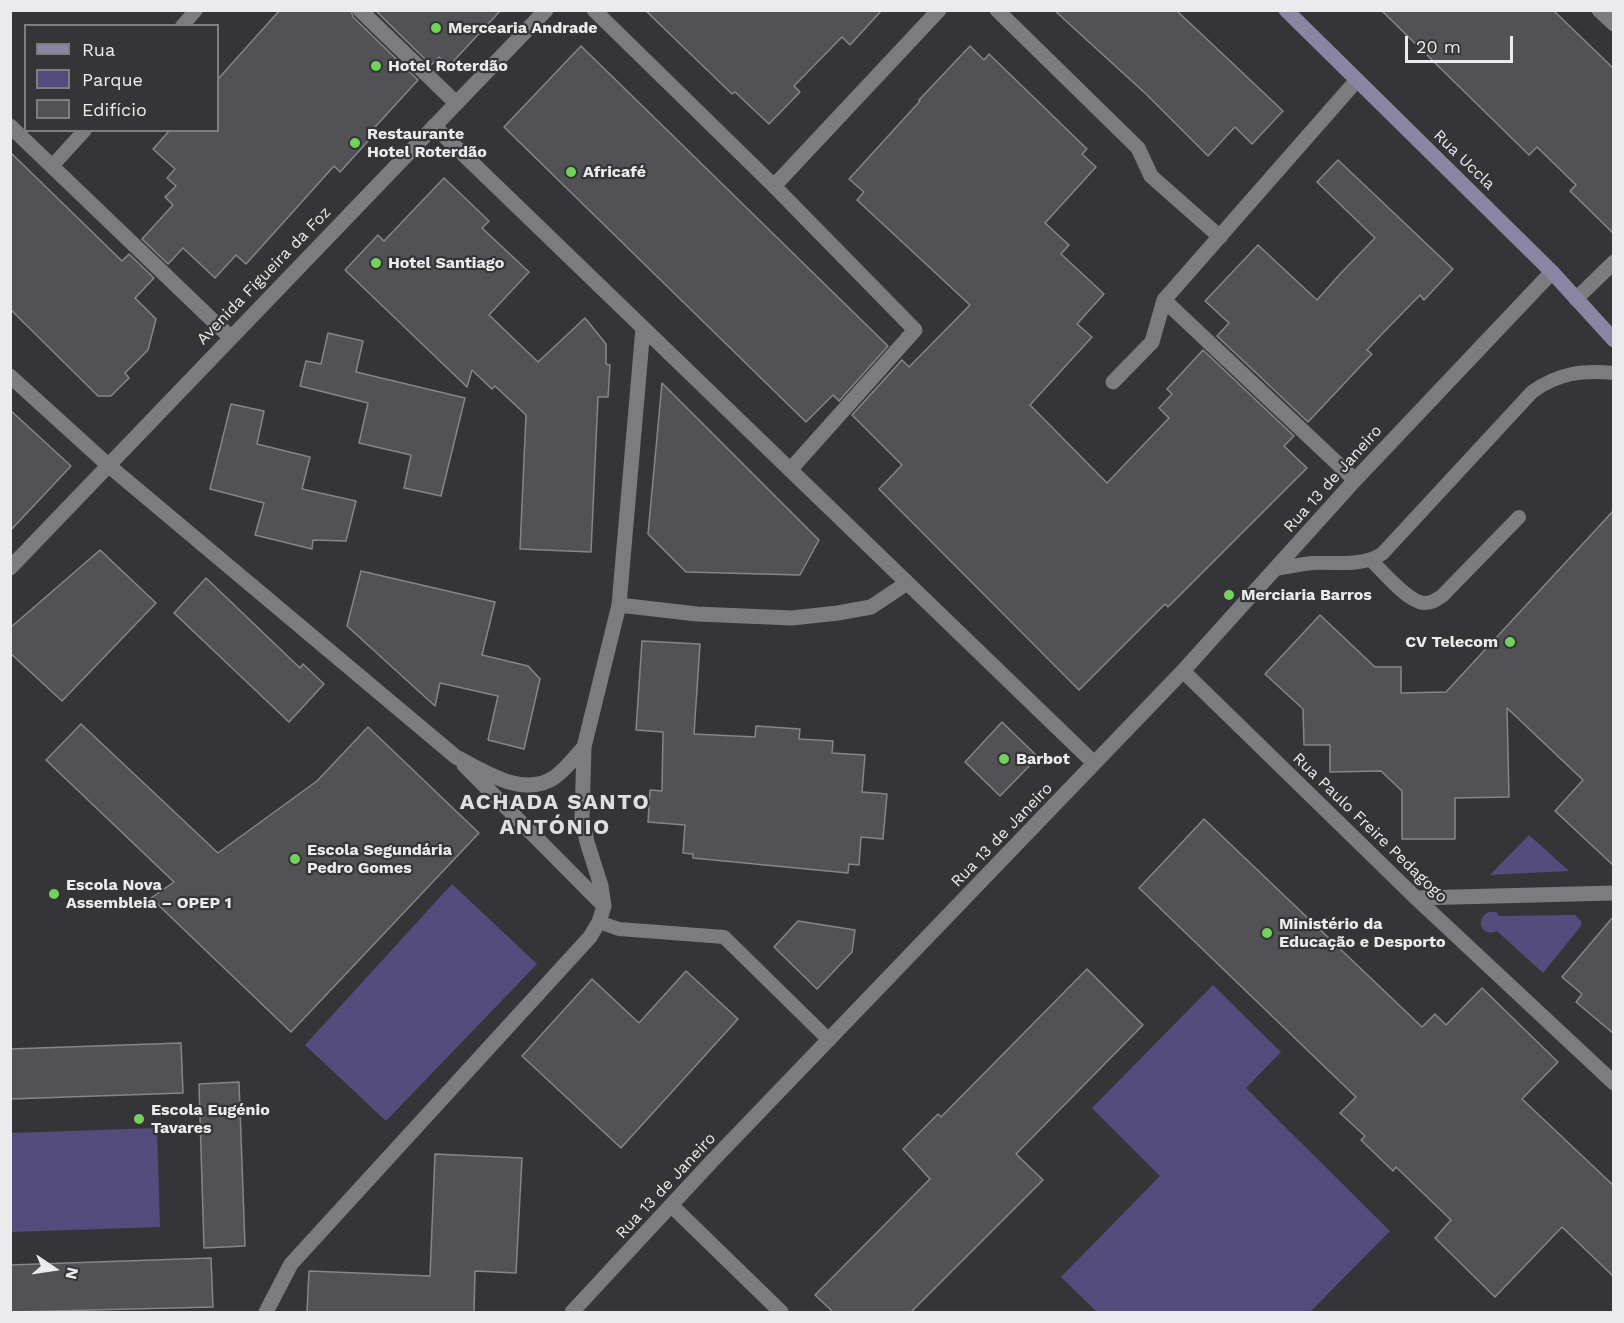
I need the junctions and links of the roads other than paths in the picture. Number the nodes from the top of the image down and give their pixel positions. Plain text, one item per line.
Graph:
1 (196, 10) edge
2 (360, 10) edge
3 (546, 10) edge
4 (594, 10) edge
5 (939, 10) edge
6 (997, 10) edge
7 (1286, 10) edge
8 (1599, 10) edge
9 (184, 24) edge
10 (1614, 24) edge
11 (1357, 80) junction
12 (456, 103) junction
13 (10, 126) edge
14 (434, 126) junction
15 (83, 132) edge
16 (52, 166) junction
17 (774, 186) junction
18 (1220, 237) junction
19 (1614, 262) edge
20 (1552, 272) junction
21 (1576, 299) junction
22 (1164, 300) junction
23 (643, 328) junction
24 (230, 338) junction
25 (1614, 340) edge
26 (1614, 373) edge
27 (10, 376) edge
28 (1113, 382) dead end
29 (108, 465) junction
30 (790, 470) junction
31 (1355, 480) junction
32 (1519, 518) dead end
33 (1371, 560) junction
34 (10, 568) edge
35 (1276, 569) junction
36 (908, 583) junction
37 (619, 605) junction
38 (1183, 671) junction
39 (584, 747) junction
40 (456, 757) junction
41 (1094, 763) junction
42 (1614, 893) edge
43 (1416, 898) junction
44 (603, 906) junction
45 (599, 922) junction
46 (829, 1040) junction
47 (1614, 1083) edge
48 (672, 1206) junction
49 (266, 1312) edge
50 (572, 1312) edge
51 (781, 1312) edge

1 - 9 lane
2 - 12 street
3 - 12 street, Avenida Figueira da Foz
4 - 17 street
5 - 17 street
6 - 18 street
7 - 11 street, Rua Uccla
8 - 10 street
11 - 18 street
11 - 20 street, Rua Uccla
12 - 14 street, Avenida Figueira da Foz
13 - 16 street
14 - 23 street
14 - 24 street, Avenida Figueira da Foz
15 - 16 lane
16 - 24 street
17 - 30 street
18 - 22 street
19 - 21 street
20 - 21 street, Rua Uccla
20 - 31 street, Rua 13 de Janeiro
21 - 25 street, Rua Uccla
22 - 28 street
22 - 31 street
23 - 30 street
23 - 37 street
24 - 29 street, Avenida Figueira da Foz
26 - 33 lane
27 - 29 street
29 - 34 street, Avenida Figueira da Foz
29 - 40 street
30 - 36 street
31 - 35 street, Rua 13 de Janeiro
32 - 33 lane
33 - 35 lane
35 - 38 street, Rua 13 de Janeiro
36 - 37 street
36 - 41 street
37 - 39 street
38 - 41 street, Rua 13 de Janeiro
38 - 43 street, Rua Paulo Freire Pedagogo
39 - 40 street
39 - 44 street
40 - 44 street
41 - 46 street, Rua 13 de Janeiro
42 - 43 street
43 - 47 street, Rua Paulo Freire Pedagogo
44 - 45 street
45 - 46 lane
45 - 49 street
46 - 48 street, Rua 13 de Janeiro
48 - 50 street, Rua 13 de Janeiro
48 - 51 street

